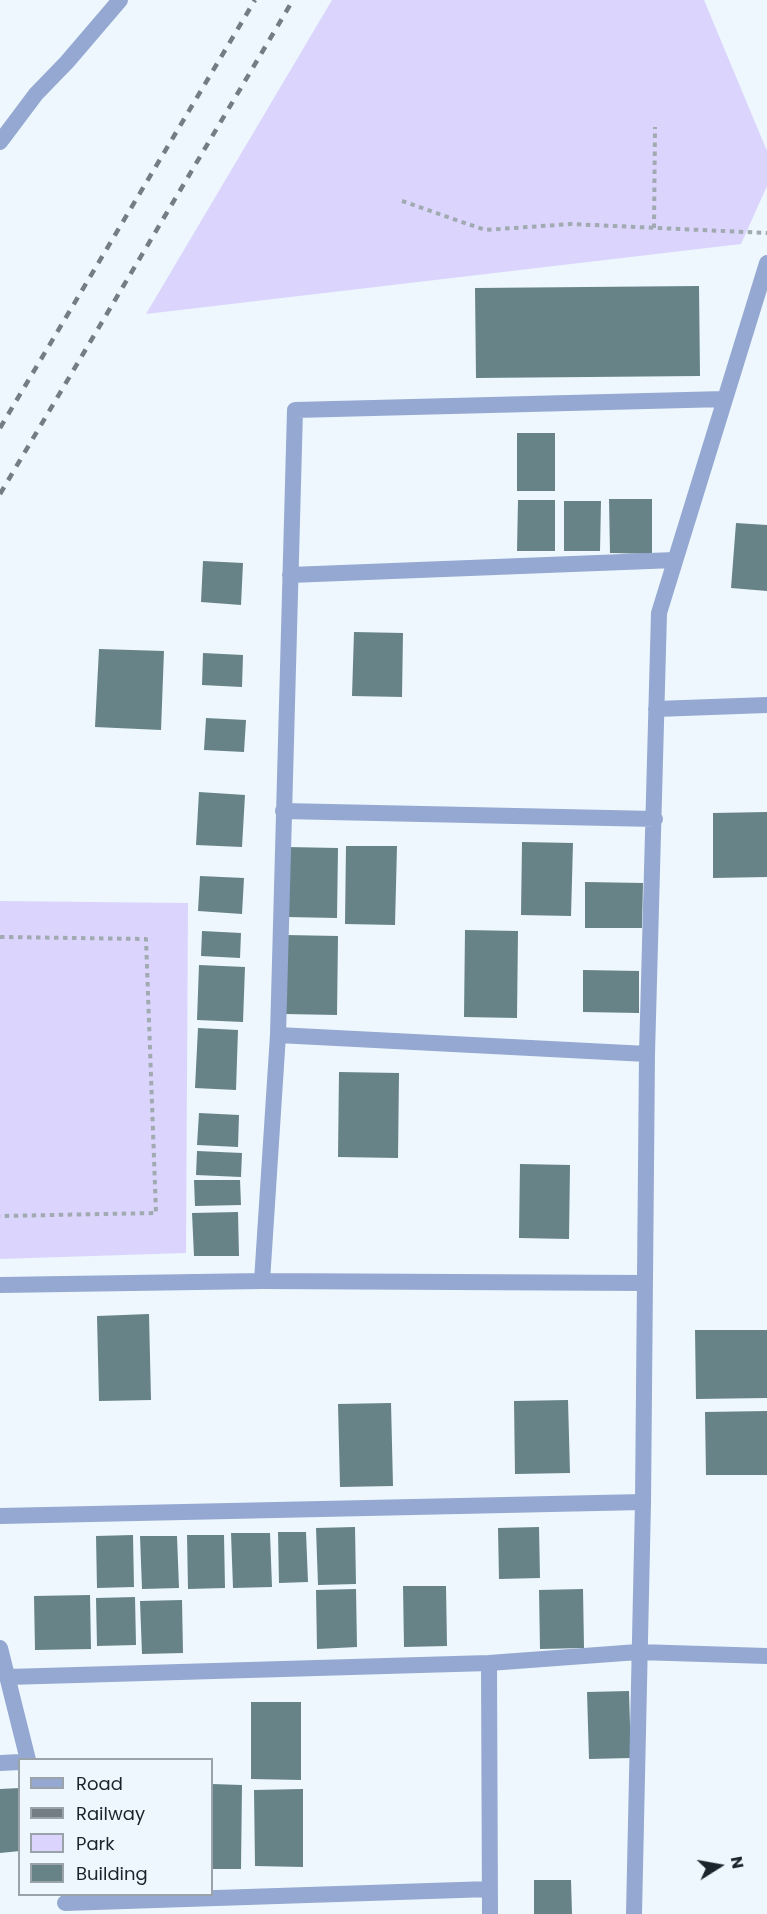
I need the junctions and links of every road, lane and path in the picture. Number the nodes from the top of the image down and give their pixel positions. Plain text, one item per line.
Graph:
1 (120, 0) edge
2 (655, 127) dead end
3 (0, 141) edge
4 (402, 201) dead end
5 (654, 228) junction
6 (767, 234) edge
7 (767, 263) edge
8 (725, 399) junction
9 (675, 560) junction
10 (290, 575) junction
11 (767, 705) edge
12 (656, 709) junction
13 (283, 811) junction
14 (655, 819) junction
15 (0, 937) edge
16 (278, 1035) junction
17 (647, 1054) junction
18 (0, 1216) edge
19 (262, 1281) junction
20 (645, 1283) junction
21 (0, 1285) edge
22 (643, 1503) junction
23 (0, 1516) edge
24 (0, 1648) edge
25 (638, 1652) junction
26 (767, 1656) edge
27 (489, 1664) junction
28 (8, 1677) junction
29 (28, 1758) edge
30 (18, 1762) edge
31 (0, 1763) edge
32 (490, 1889) junction
33 (65, 1904) edge
34 (490, 1914) edge
35 (634, 1914) edge

1 - 3 street
2 - 5 path
4 - 5 path
5 - 6 path
7 - 8 street
8 - 9 street
8 - 10 street
9 - 10 street
9 - 12 street
10 - 13 street
11 - 12 street
12 - 14 street
13 - 14 street
13 - 16 street
14 - 17 street
15 - 18 path
16 - 17 street
16 - 19 street
17 - 20 street
19 - 20 street
19 - 21 street
20 - 22 street
22 - 23 street
22 - 25 street
24 - 28 street
25 - 26 street
25 - 27 street
25 - 35 street
27 - 28 street
27 - 32 street
28 - 29 street
30 - 31 street
32 - 33 street
32 - 34 street

